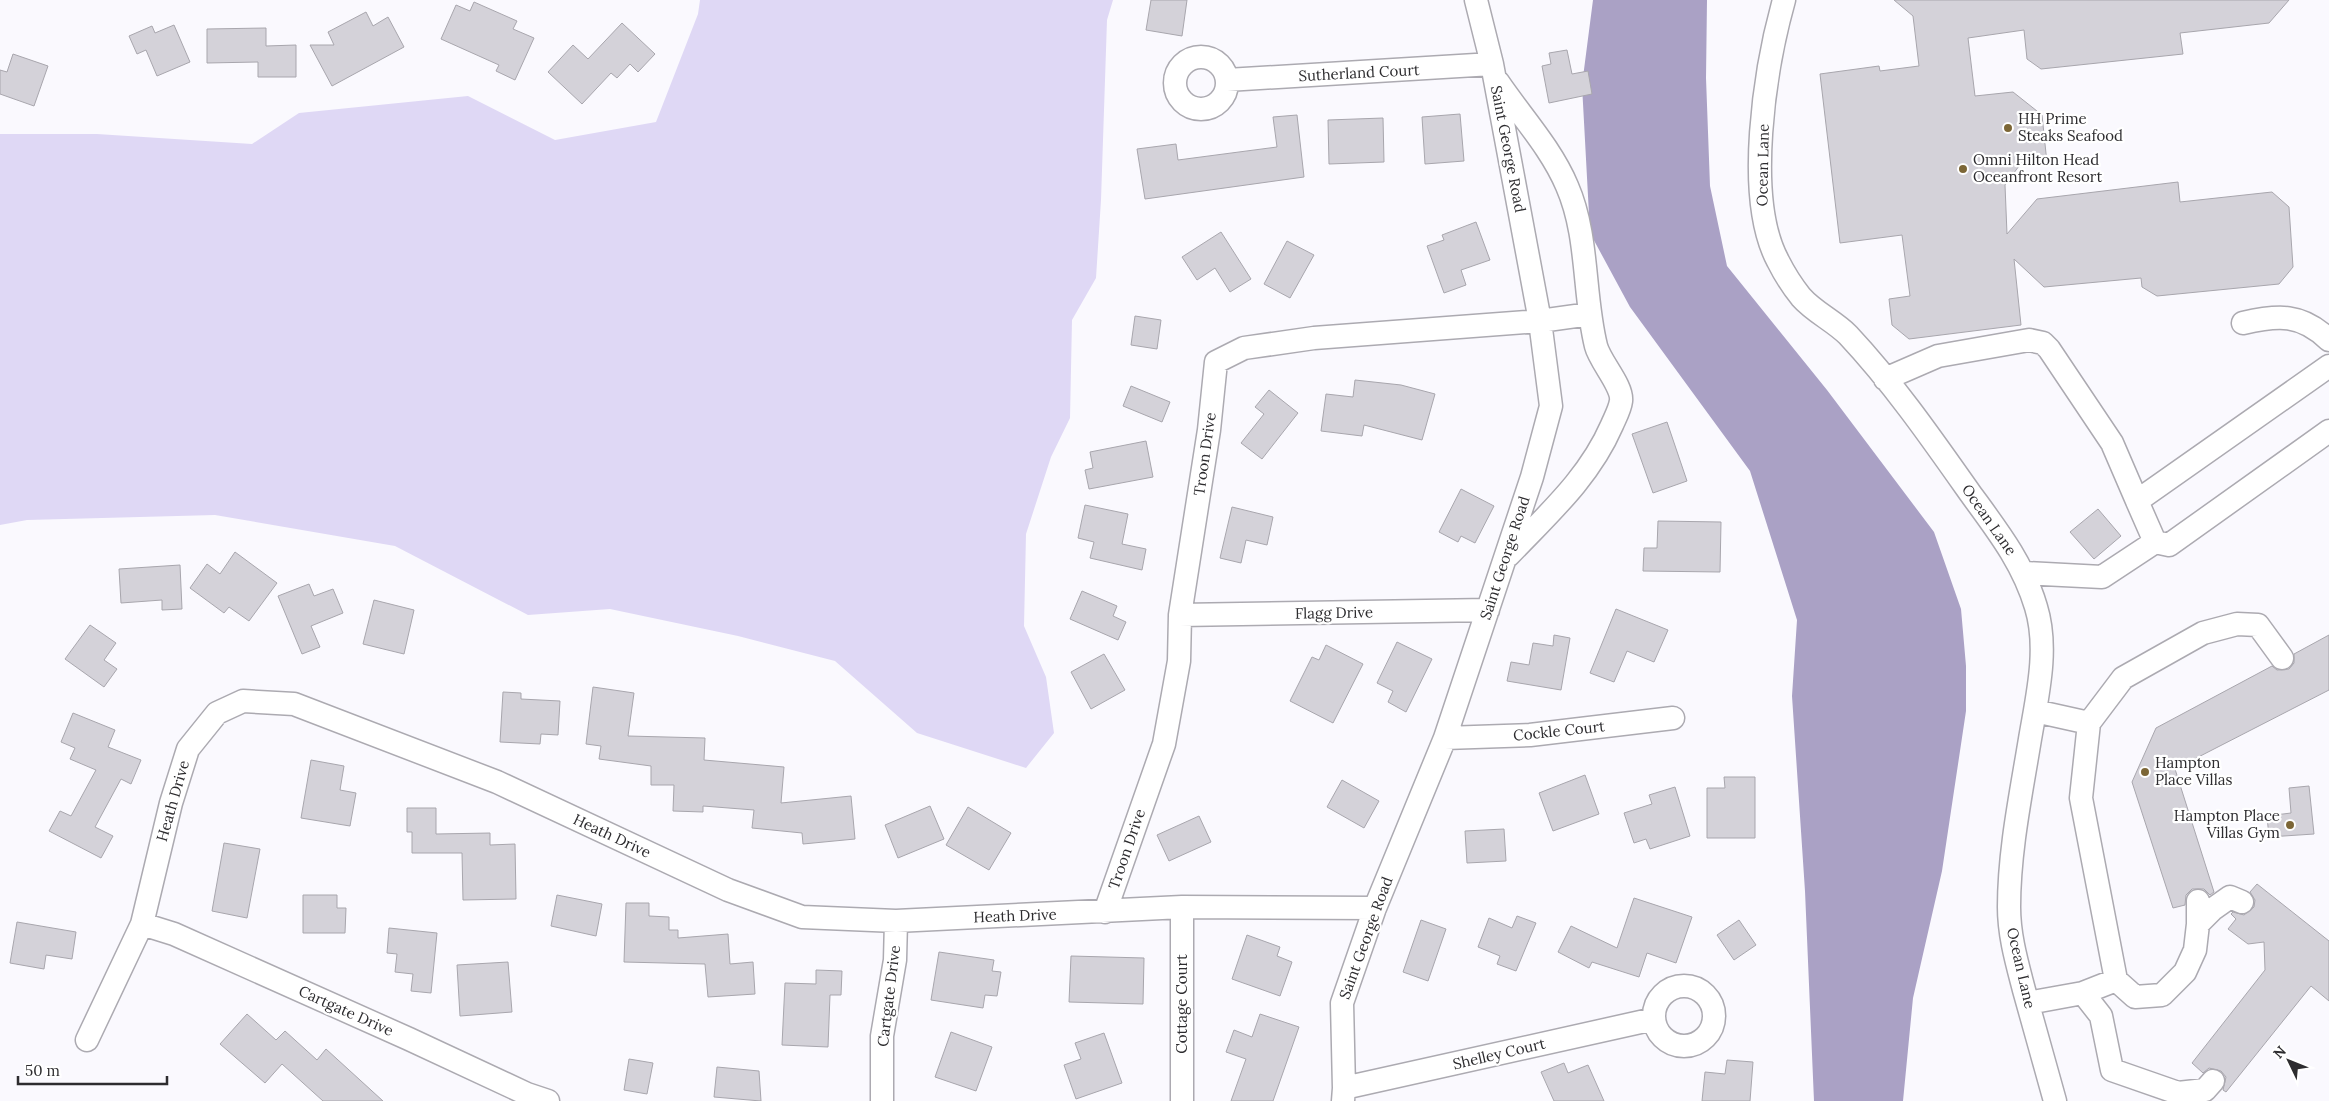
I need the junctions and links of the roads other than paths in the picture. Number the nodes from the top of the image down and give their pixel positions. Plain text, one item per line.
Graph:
1 (1476, 0) edge
2 (1784, 0) edge
3 (1493, 70) junction
4 (1227, 80) dead end
5 (1590, 314) junction
6 (1540, 320) junction
7 (2243, 323) dead end
8 (2329, 340) edge
9 (2329, 366) edge
10 (1885, 379) junction
11 (2329, 431) edge
12 (2137, 501) junction
13 (2155, 542) junction
14 (1505, 560) junction
15 (2025, 573) junction
16 (1488, 610) junction
17 (1180, 616) junction
18 (2282, 658) dead end
19 (2035, 711) junction
20 (1673, 718) dead end
21 (2089, 723) junction
22 (1445, 738) junction
23 (2198, 901) dead end
24 (2242, 902) dead end
25 (1182, 907) junction
26 (1375, 908) junction
27 (1105, 912) junction
28 (896, 921) junction
29 (142, 924) junction
30 (2198, 924) junction
31 (2116, 980) junction
32 (2083, 993) junction
33 (2028, 1003) junction
34 (1654, 1019) dead end
35 (87, 1040) dead end
36 (2213, 1081) dead end
37 (1344, 1095) edge
38 (548, 1101) edge
39 (882, 1101) edge
40 (1182, 1101) edge
41 (2055, 1101) edge

1 - 3 street, Saint George Road
2 - 10 street, Ocean Lane
3 - 4 street, Sutherland Court
3 - 5 street
3 - 6 street, Saint George Road
5 - 6 street, Troon Drive
5 - 14 street
6 - 14 street, Saint George Road
6 - 17 street, Troon Drive
7 - 8 street
9 - 12 street
10 - 12 street
10 - 15 street, Ocean Lane
11 - 13 street
12 - 13 street
13 - 15 street
14 - 16 street, Saint George Road
15 - 19 street, Ocean Lane
16 - 17 street, Flagg Drive
16 - 22 street, Saint George Road
17 - 27 street, Troon Drive
18 - 21 street
19 - 21 street
19 - 33 street, Ocean Lane
20 - 22 street, Cockle Court
21 - 31 street
22 - 26 street, Saint George Road
23 - 30 street
24 - 30 street
25 - 26 street, Heath Drive
25 - 27 street, Heath Drive
25 - 40 street, Cottage Court
26 - 37 street, Saint George Road
27 - 28 street, Heath Drive
28 - 29 street, Heath Drive
28 - 39 street, Cartgate Drive
29 - 35 street, Heath Drive
29 - 38 street, Cartgate Drive
30 - 31 street
31 - 32 street
32 - 33 street
32 - 36 street
33 - 41 street, Ocean Lane
34 - 37 street, Shelley Court

